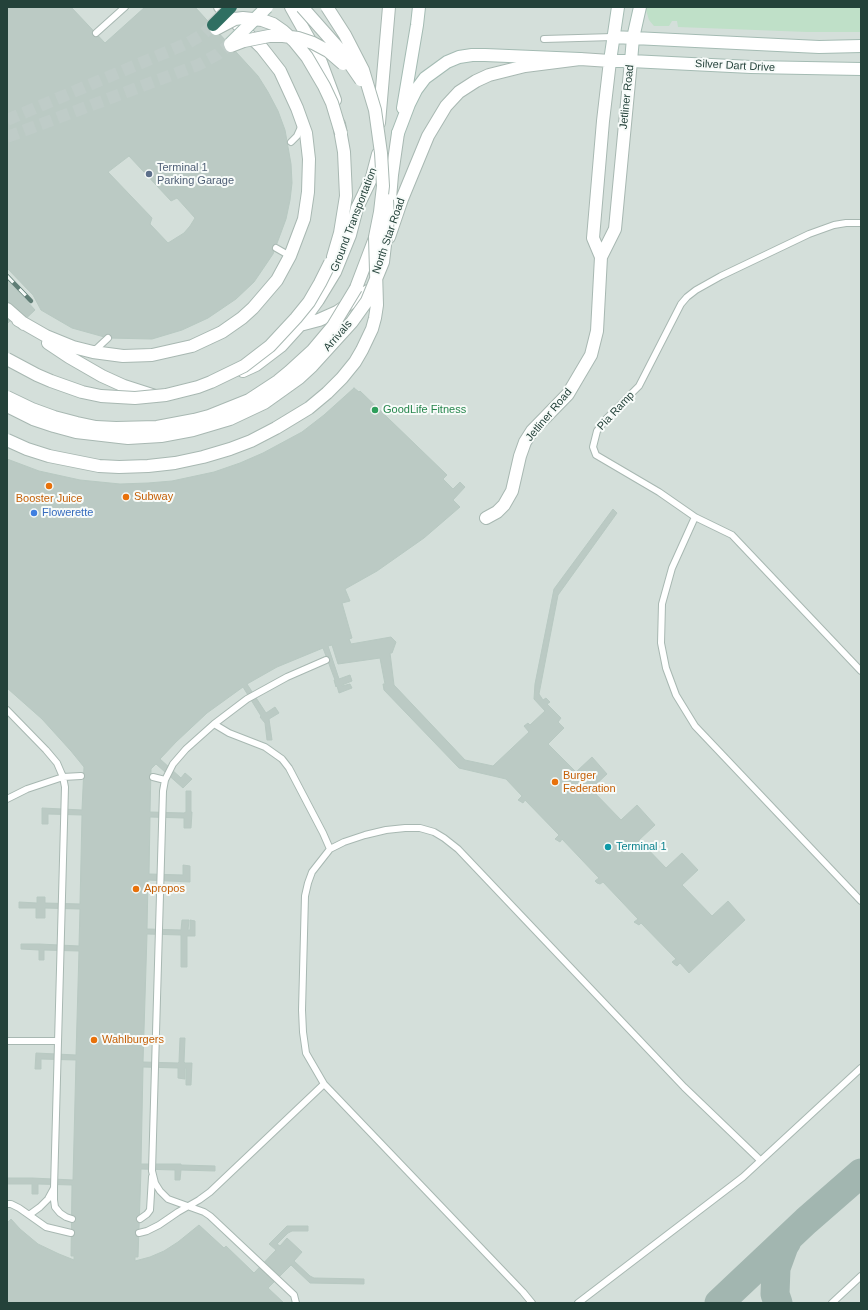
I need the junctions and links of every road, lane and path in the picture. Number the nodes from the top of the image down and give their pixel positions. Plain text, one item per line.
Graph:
1 (124, 7) edge
2 (220, 7) edge
3 (231, 7) edge
4 (267, 7) edge
5 (291, 7) edge
6 (302, 7) edge
7 (327, 7) edge
8 (389, 7) edge
9 (418, 7) edge
10 (618, 7) edge
11 (640, 7) edge
12 (214, 27) joint
13 (96, 33) dead end
14 (613, 38) junction
15 (634, 38) junction
16 (544, 40) dead end
17 (861, 46) edge
18 (580, 59) junction
19 (610, 61) junction
20 (631, 61) junction
21 (861, 69) edge
22 (303, 123) junction
23 (379, 130) junction
24 (341, 133) junction
25 (398, 133) junction
26 (291, 142) dead end
27 (378, 154) junction
28 (388, 220) junction
29 (861, 223) edge
30 (375, 237) junction
31 (276, 248) dead end
32 (290, 256) junction
33 (601, 257) junction
34 (382, 258) junction
35 (368, 292) junction
36 (7, 309) edge
37 (18, 320) junction
38 (300, 325) junction
39 (108, 338) dead end
40 (93, 352) junction
41 (7, 359) edge
42 (7, 362) edge
43 (7, 396) edge
44 (164, 398) junction
45 (7, 405) edge
46 (7, 440) edge
47 (695, 517) junction
48 (486, 518) dead end
49 (326, 660) dead end
50 (861, 671) edge
51 (7, 710) edge
52 (214, 724) junction
53 (81, 776) dead end
54 (63, 777) junction
55 (153, 777) dead end
56 (165, 780) junction
57 (7, 799) edge
58 (330, 849) junction
59 (861, 901) edge
60 (7, 1041) edge
61 (57, 1041) junction
62 (861, 1068) edge
63 (324, 1084) junction
64 (760, 1160) junction
65 (152, 1171) junction
66 (54, 1188) junction
67 (7, 1204) edge
68 (187, 1206) junction
69 (29, 1215) junction
70 (72, 1219) dead end
71 (140, 1219) dead end
72 (71, 1233) dead end
73 (139, 1233) dead end
74 (861, 1276) edge
75 (296, 1303) edge
76 (532, 1303) edge
77 (578, 1303) edge
78 (832, 1303) edge

1 - 13 lane
2 - 22 street
3 - 12 highway, bridge
4 - 23 street, bridge
5 - 24 street, bridge
6 - 28 street, Arrivals, bridge
7 - 23 street, bridge
8 - 27 street
9 - 25 street
10 - 14 street, Jetliner Road
11 - 15 street, Jetliner Road
12 - 24 street, bridge
14 - 15 street, Silver Dart Drive
14 - 16 lane
14 - 19 street, Jetliner Road
15 - 17 street, Silver Dart Drive
15 - 20 street, Jetliner Road
18 - 19 street, Silver Dart Drive
18 - 25 street
18 - 34 street, North Star Road
19 - 20 street, Silver Dart Drive
19 - 33 street, Jetliner Road
20 - 21 street, Silver Dart Drive
20 - 33 street, Jetliner Road
22 - 26 lane
22 - 32 street
23 - 30 street, bridge
24 - 41 street, bridge
25 - 28 street, bridge
27 - 34 street
27 - 38 street, Ground Transportation
28 - 45 street, Arrivals, bridge
29 - 47 lane, Pia Ramp
30 - 43 street, bridge
30 - 46 street, bridge
31 - 32 lane
32 - 40 street
33 - 48 street, Jetliner Road
34 - 35 street, North Star Road
35 - 38 street
35 - 45 street, North Star Road
36 - 37 street, Ground Transportation
37 - 40 street
37 - 44 street, Ground Transportation
38 - 44 street, Ground Transportation
39 - 40 lane
42 - 44 street, Ground Transportation
47 - 50 lane, Pia Ramp
47 - 59 lane
49 - 52 lane
51 - 54 lane
52 - 56 lane
52 - 58 lane
53 - 54 lane
54 - 57 lane
54 - 61 lane
55 - 56 lane
56 - 65 lane
58 - 63 lane
58 - 64 lane
60 - 61 lane
61 - 66 lane
62 - 64 lane
63 - 68 lane
63 - 76 lane
64 - 77 lane
65 - 68 lane
65 - 71 lane
66 - 69 lane
66 - 70 lane
67 - 69 lane
68 - 73 lane
68 - 75 lane
69 - 72 lane
74 - 78 lane

